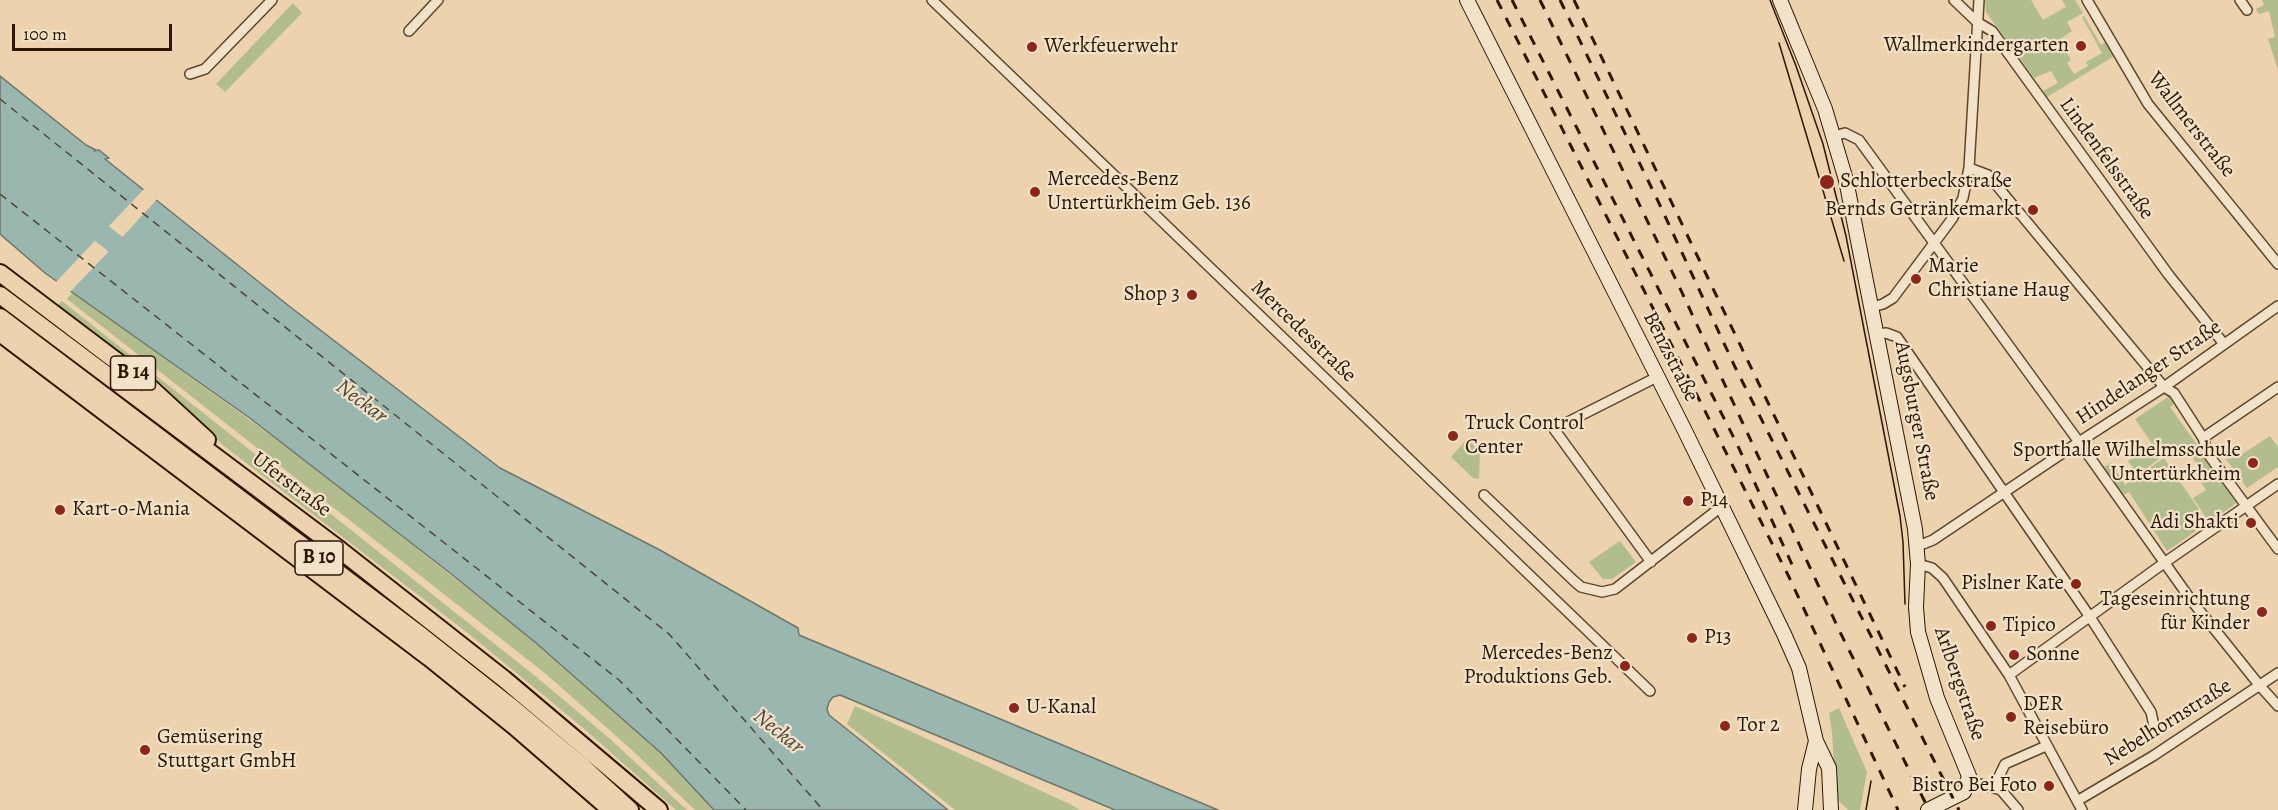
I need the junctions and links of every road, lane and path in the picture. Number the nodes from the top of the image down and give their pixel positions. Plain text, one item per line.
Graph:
1 (272, 0) edge
2 (438, 0) edge
3 (932, 0) edge
4 (1467, 0) edge
5 (1780, 0) edge
6 (1954, 0) edge
7 (1979, 0) edge
8 (2086, 0) edge
9 (2240, 0) edge
10 (2247, 10) dead end
11 (1977, 22) junction
12 (409, 31) dead end
13 (190, 74) dead end
14 (1834, 136) junction
15 (1969, 168) junction
16 (1934, 244) junction
17 (2278, 264) edge
18 (0, 273) edge
19 (0, 295) edge
20 (2278, 306) edge
21 (1872, 307) junction
22 (0, 317) edge
23 (0, 333) edge
24 (1877, 334) junction
25 (0, 341) edge
26 (2224, 344) junction
27 (20, 348) junction
28 (1657, 377) junction
29 (2164, 387) junction
30 (2278, 387) edge
31 (2203, 438) junction
32 (2079, 442) junction
33 (213, 455) junction
34 (2278, 484) edge
35 (2004, 494) junction
36 (1484, 495) dead end
37 (2247, 506) junction
38 (1721, 507) junction
39 (1918, 546) junction
40 (2278, 549) edge
41 (1651, 562) junction
42 (2164, 563) junction
43 (1918, 564) junction
44 (2090, 617) junction
45 (2278, 674) edge
46 (2009, 675) junction
47 (2260, 686) junction
48 (1650, 691) dead end
49 (2278, 706) edge
50 (2154, 726) dead end
51 (1816, 741) junction
52 (2046, 746) junction
53 (1969, 781) junction
54 (1994, 787) junction
55 (2079, 806) edge
56 (1809, 809) edge
57 (611, 810) edge
58 (630, 810) edge
59 (659, 810) edge
60 (1831, 810) edge
61 (1928, 810) edge
62 (2018, 810) edge

1 - 13 street
2 - 12 street
3 - 48 street, Mercedesstraße
4 - 28 main road, Benzstraße
5 - 14 main road, Augsburger Straße
6 - 11 street, Lindenfelsstraße
7 - 11 street
8 - 17 street, Wallmerstraße
9 - 10 street
11 - 15 street
11 - 26 street, Lindenfelsstraße
14 - 16 street
14 - 21 main road, Augsburger Straße
15 - 16 street
15 - 29 street
16 - 21 street
16 - 32 street
18 - 33 highway, B 14
19 - 33 highway, Uferstraße / B 10
20 - 26 street, Hindelanger Straße
21 - 24 main road, Augsburger Straße
22 - 58 highway, Uferstraße / B 10
23 - 27 highway
24 - 35 street
24 - 39 main road, Augsburger Straße
25 - 27 highway
26 - 29 street, Hindelanger Straße
27 - 57 highway
28 - 38 main road, Benzstraße
28 - 41 street
29 - 31 street
29 - 32 street, Hindelanger Straße
30 - 31 street
31 - 37 street
32 - 35 street, Hindelanger Straße
32 - 42 street
33 - 59 highway, Uferstraße / B 10
34 - 37 street
35 - 39 street, Hindelanger Straße
35 - 44 street
36 - 41 street
37 - 40 street
37 - 42 street
38 - 41 street
38 - 51 main road, Benzstraße
39 - 43 main road, Augsburger Straße
42 - 44 street
42 - 47 street
43 - 46 street
43 - 53 main road, Arlbergstraße
44 - 46 street
44 - 50 street
45 - 47 street, Nebelhornstraße
46 - 52 street
47 - 49 street
47 - 55 street, Nebelhornstraße
51 - 56 main road, Benzstraße
51 - 60 main road, Benzstraße
52 - 54 street
52 - 55 street
53 - 54 street
53 - 61 main road
54 - 62 street

